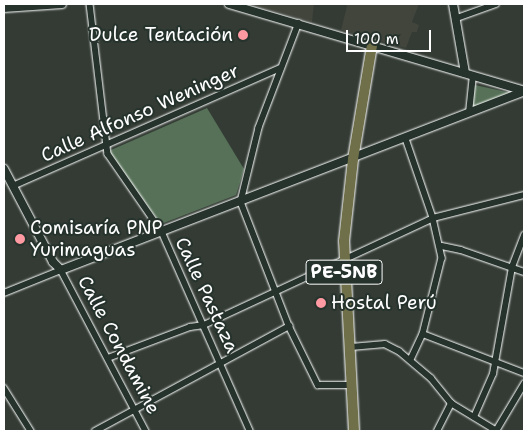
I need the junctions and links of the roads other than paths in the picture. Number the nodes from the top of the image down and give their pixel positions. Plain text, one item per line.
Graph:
1 (62, 4) edge
2 (90, 4) edge
3 (229, 4) edge
4 (453, 4) edge
5 (496, 4) edge
6 (4, 8) edge
7 (457, 18) junction
8 (299, 23) junction
9 (372, 45) junction
10 (280, 68) junction
11 (469, 74) junction
12 (524, 91) edge
13 (469, 113) junction
14 (406, 139) junction
15 (105, 145) junction
16 (353, 159) junction
17 (4, 169) edge
18 (13, 186) junction
19 (524, 195) edge
20 (241, 202) junction
21 (433, 218) junction
22 (162, 232) junction
23 (524, 235) edge
24 (442, 246) junction
25 (343, 261) junction
26 (512, 267) junction
27 (61, 270) junction
28 (524, 272) edge
29 (275, 292) junction
30 (4, 293) edge
31 (204, 325) junction
32 (289, 326) junction
33 (424, 334) junction
34 (351, 346) junction
35 (108, 358) junction
36 (221, 360) junction
37 (411, 360) junction
38 (495, 361) junction
39 (524, 373) edge
40 (524, 384) edge
41 (352, 385) junction
42 (4, 388) edge
43 (451, 403) junction
44 (134, 410) junction
45 (474, 417) junction
46 (31, 431) edge
47 (94, 431) edge
48 (146, 431) edge
49 (250, 431) edge
50 (354, 431) edge
51 (437, 431) edge
52 (497, 431) edge

1 - 6 street
2 - 15 street, Calle Pastaza
3 - 8 street
4 - 7 street
5 - 7 street
7 - 11 street
8 - 9 street
8 - 10 street
9 - 11 street
9 - 16 highway, PE-5NB
10 - 15 street, Calle Alfonso Weninger
10 - 20 street
11 - 12 street
11 - 13 street
12 - 13 street
13 - 14 street
14 - 16 street
14 - 21 street
15 - 18 street, Calle Alfonso Weninger
15 - 22 street, Calle Pastaza
16 - 20 street
16 - 25 highway, PE-5NB
17 - 18 street, Calle Condamine
18 - 27 street, Calle Condamine
19 - 21 street
20 - 22 street
20 - 29 street
21 - 24 street
21 - 25 street
22 - 27 street
22 - 31 street, Calle Pastaza
23 - 26 street
24 - 26 street
24 - 33 street
25 - 29 street
25 - 34 highway, PE-5NB
26 - 28 street
26 - 38 street
27 - 30 street
27 - 35 street, Calle Condamine
29 - 31 street
29 - 32 street
31 - 35 street
31 - 36 street, Calle Pastaza
32 - 36 street
32 - 41 street
33 - 37 street
33 - 38 street
34 - 37 street
34 - 41 highway, PE-5NB
35 - 44 street, Calle Condamine
36 - 44 street
36 - 49 street, Calle Pastaza
37 - 43 street
38 - 39 street
38 - 45 street
40 - 52 street
41 - 50 highway, PE-5NB
42 - 46 street
43 - 45 street
43 - 51 street
44 - 47 street
44 - 48 street, Calle Condamine
45 - 52 street

